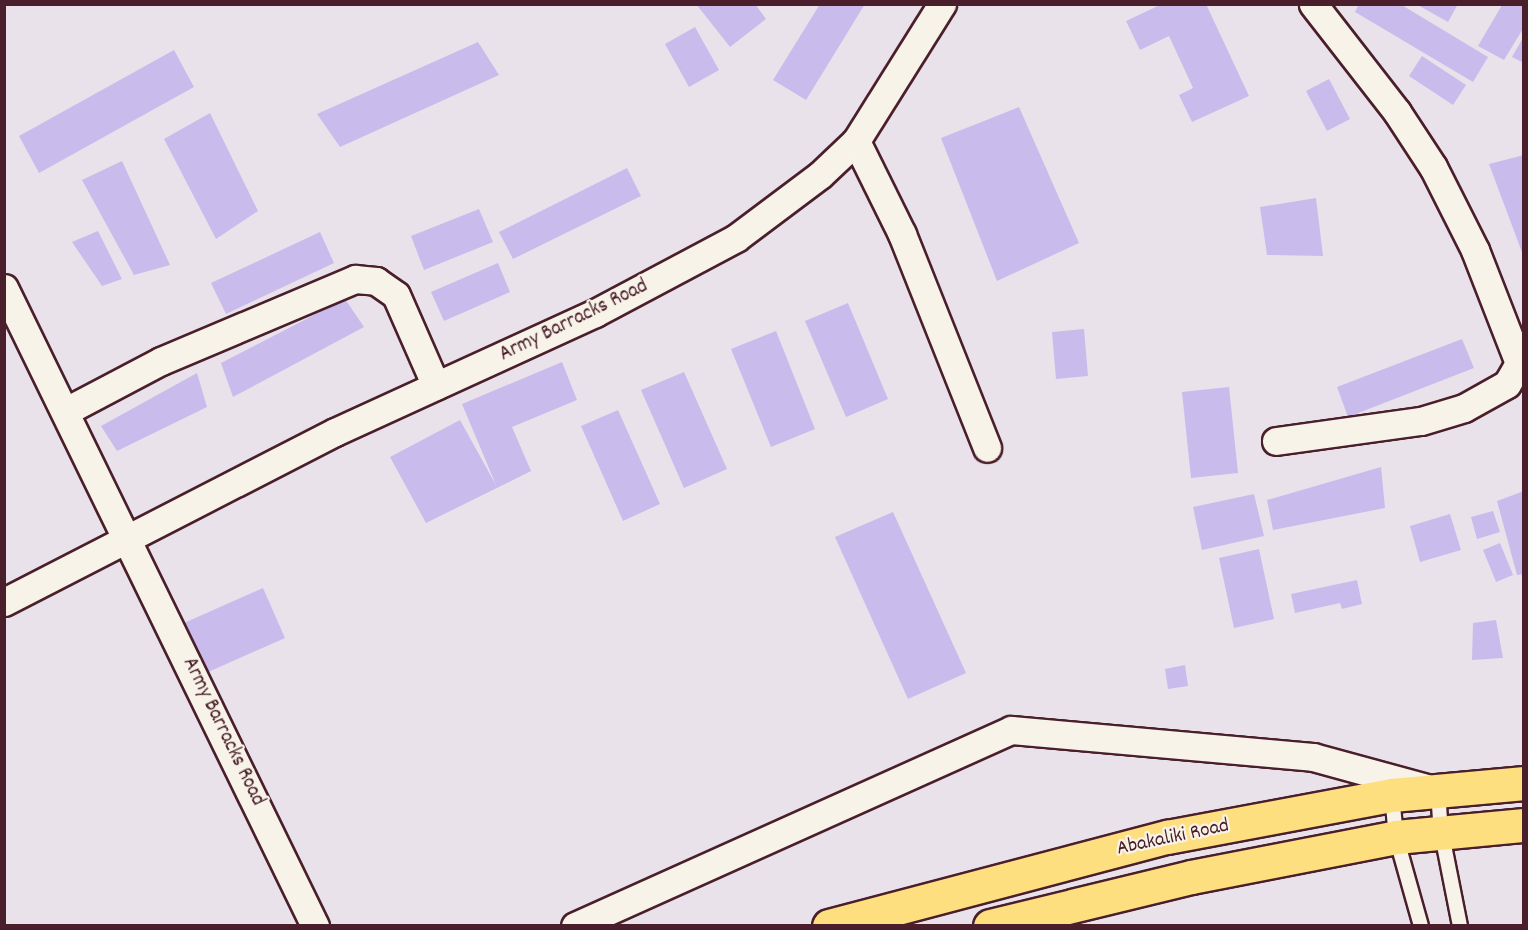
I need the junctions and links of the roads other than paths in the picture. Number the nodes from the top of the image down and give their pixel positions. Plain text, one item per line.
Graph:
1 (942, 4) edge
2 (1313, 4) edge
3 (856, 141) junction
4 (4, 288) edge
5 (436, 386) junction
6 (66, 411) junction
7 (1276, 441) dead end
8 (987, 448) dead end
9 (127, 541) junction
10 (4, 602) edge
11 (1524, 783) edge
12 (1438, 791) junction
13 (1392, 795) junction
14 (1524, 825) edge
15 (1441, 830) junction
16 (1396, 837) junction
17 (315, 926) edge
18 (575, 926) edge
19 (829, 926) edge
20 (990, 926) edge
21 (1421, 926) edge
22 (1460, 926) edge

1 - 3 street, Army Barracks Road
2 - 7 street
3 - 5 street, Army Barracks Road
3 - 8 street
4 - 6 street, Army Barracks Road
5 - 6 street
5 - 9 street, Army Barracks Road
6 - 9 street, Army Barracks Road
9 - 10 street, Army Barracks Road
9 - 17 street, Army Barracks Road
11 - 12 main road, Abakaliki Road
12 - 13 main road, Abakaliki Road
12 - 15 lane
12 - 18 street
13 - 16 lane
13 - 19 main road, Abakaliki Road
14 - 15 main road, Abakaliki Road
15 - 16 main road, Abakaliki Road
15 - 22 lane
16 - 20 main road, Abakaliki Road
16 - 21 lane

